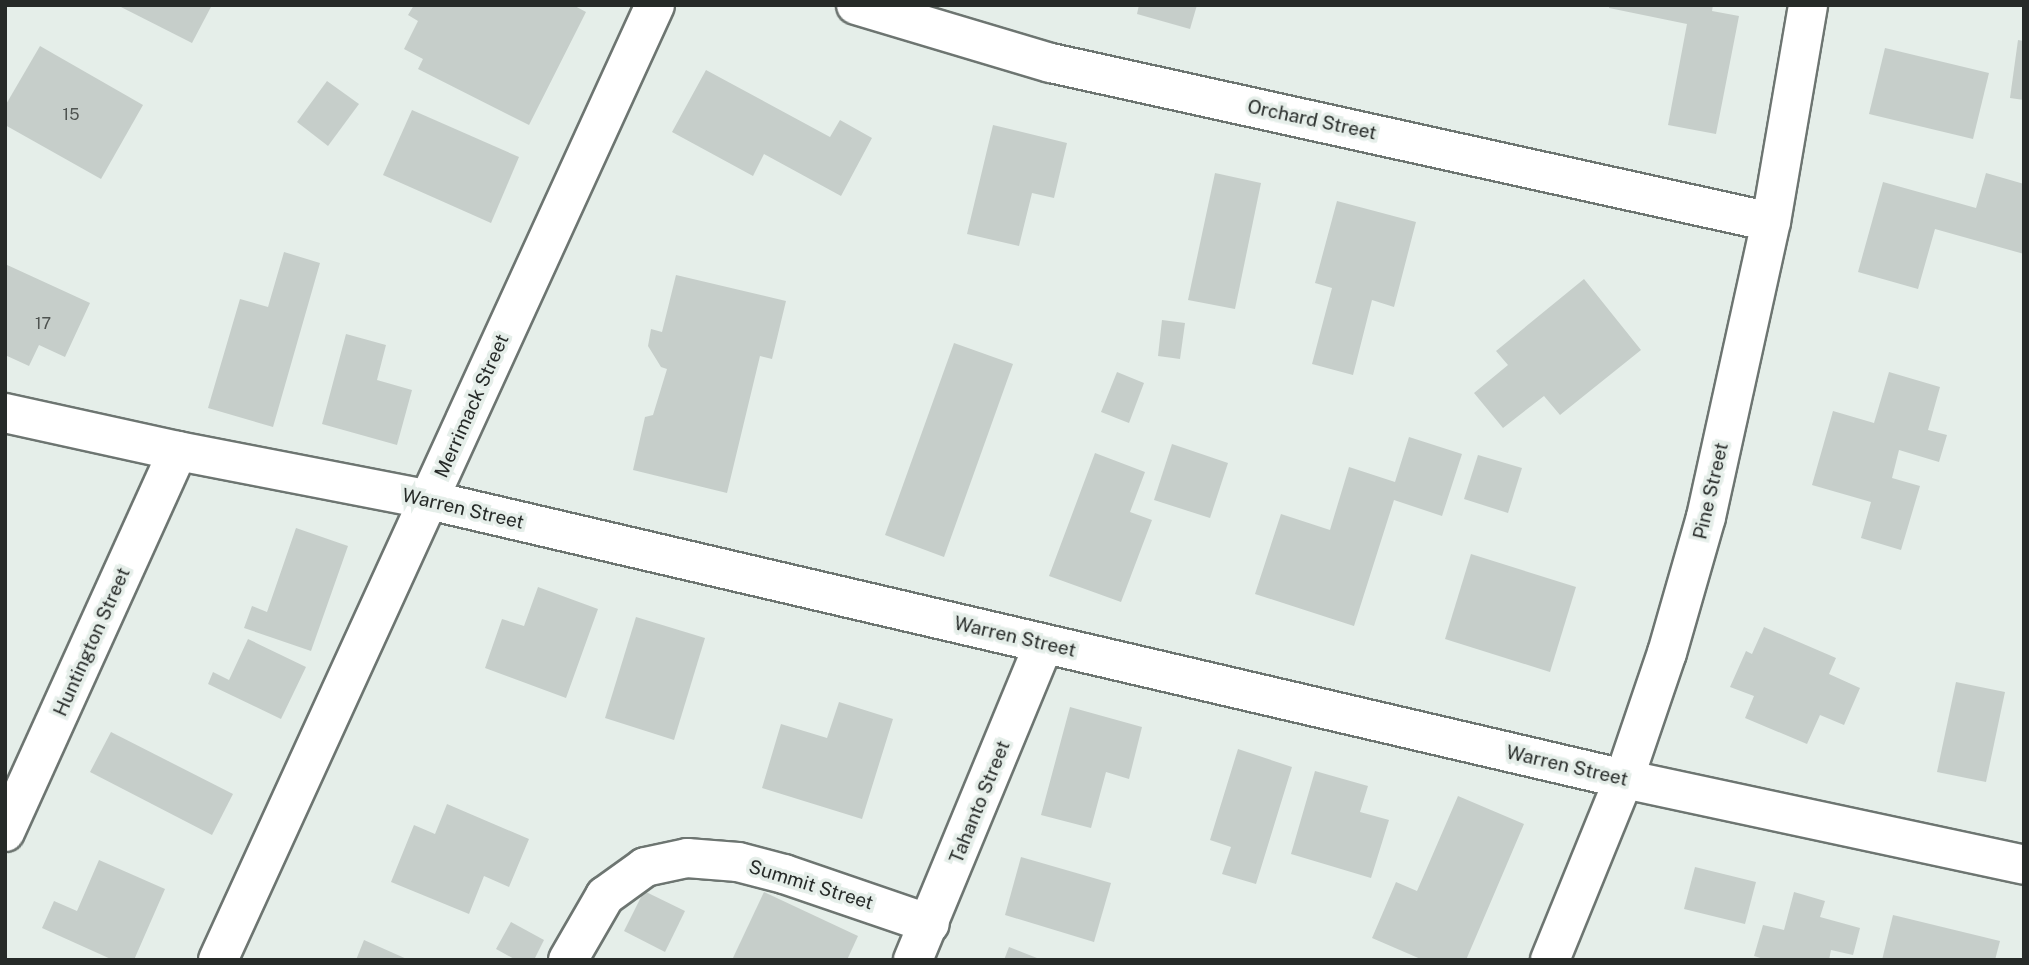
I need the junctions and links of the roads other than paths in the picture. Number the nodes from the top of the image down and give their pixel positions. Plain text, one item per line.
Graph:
1 (655, 5) edge
2 (856, 5) edge
3 (1808, 5) edge
4 (1771, 222) junction
5 (5, 413) edge
6 (178, 452) junction
7 (429, 500) junction
8 (1044, 644) junction
9 (1624, 779) junction
10 (5, 832) edge
11 (2024, 865) edge
12 (930, 923) junction
13 (218, 960) edge
14 (568, 960) edge
15 (913, 960) edge
16 (1550, 960) edge

1 - 7 street, Merrimack Street
2 - 4 street, Orchard Street
3 - 4 street, Pine Street
4 - 9 street, Pine Street
5 - 6 street, Warren Street
6 - 7 street, Warren Street
6 - 10 street, Huntington Street
7 - 8 street, Warren Street
7 - 13 street, Merrimack Street
8 - 9 street, Warren Street
8 - 12 street, Tahanto Street
9 - 11 street, Warren Street
9 - 16 street, Pine Street
12 - 14 street, Summit Street
12 - 15 street, Tahanto Street

